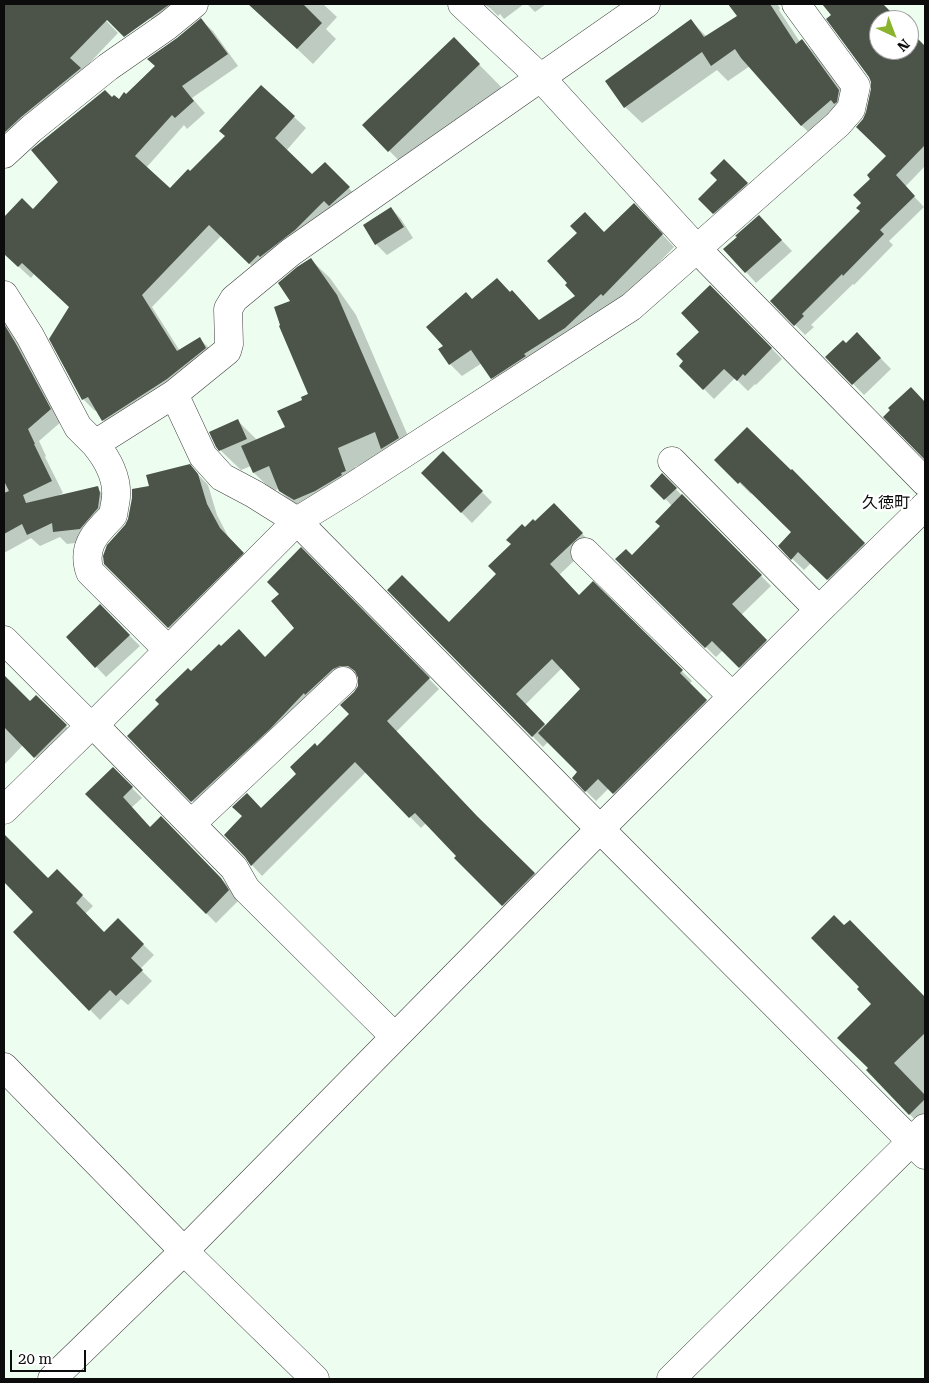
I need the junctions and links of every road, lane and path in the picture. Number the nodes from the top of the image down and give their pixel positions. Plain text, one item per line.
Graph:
1 (194, 4) edge
2 (462, 4) edge
3 (646, 4) edge
4 (796, 4) edge
5 (541, 78) junction
6 (4, 154) edge
7 (697, 249) junction
8 (4, 295) edge
9 (174, 394) junction
10 (95, 444) junction
11 (672, 461) dead end
12 (925, 482) edge
13 (925, 506) edge
14 (297, 521) junction
15 (586, 552) dead end
16 (819, 610) junction
17 (4, 640) edge
18 (168, 650) junction
19 (343, 681) dead end
20 (732, 696) junction
21 (92, 725) junction
22 (4, 810) edge
23 (191, 824) junction
24 (600, 829) junction
25 (395, 1037) junction
26 (4, 1067) edge
27 (921, 1141) edge
28 (184, 1251) junction
29 (52, 1379) edge
30 (315, 1379) edge
31 (671, 1379) edge

1 - 6 street
2 - 5 street
3 - 5 street
4 - 7 street
5 - 7 street
5 - 9 street
7 - 12 street
7 - 14 street
8 - 10 street
9 - 10 street
9 - 14 street
10 - 18 street
11 - 16 street
13 - 16 street
14 - 18 street
14 - 24 street
15 - 20 street
16 - 20 street
17 - 21 street
18 - 21 street
19 - 23 street
20 - 24 street
21 - 22 street
21 - 23 street
23 - 25 street
24 - 25 street
24 - 27 street
25 - 28 street
26 - 28 street
27 - 31 street
28 - 29 street
28 - 30 street

